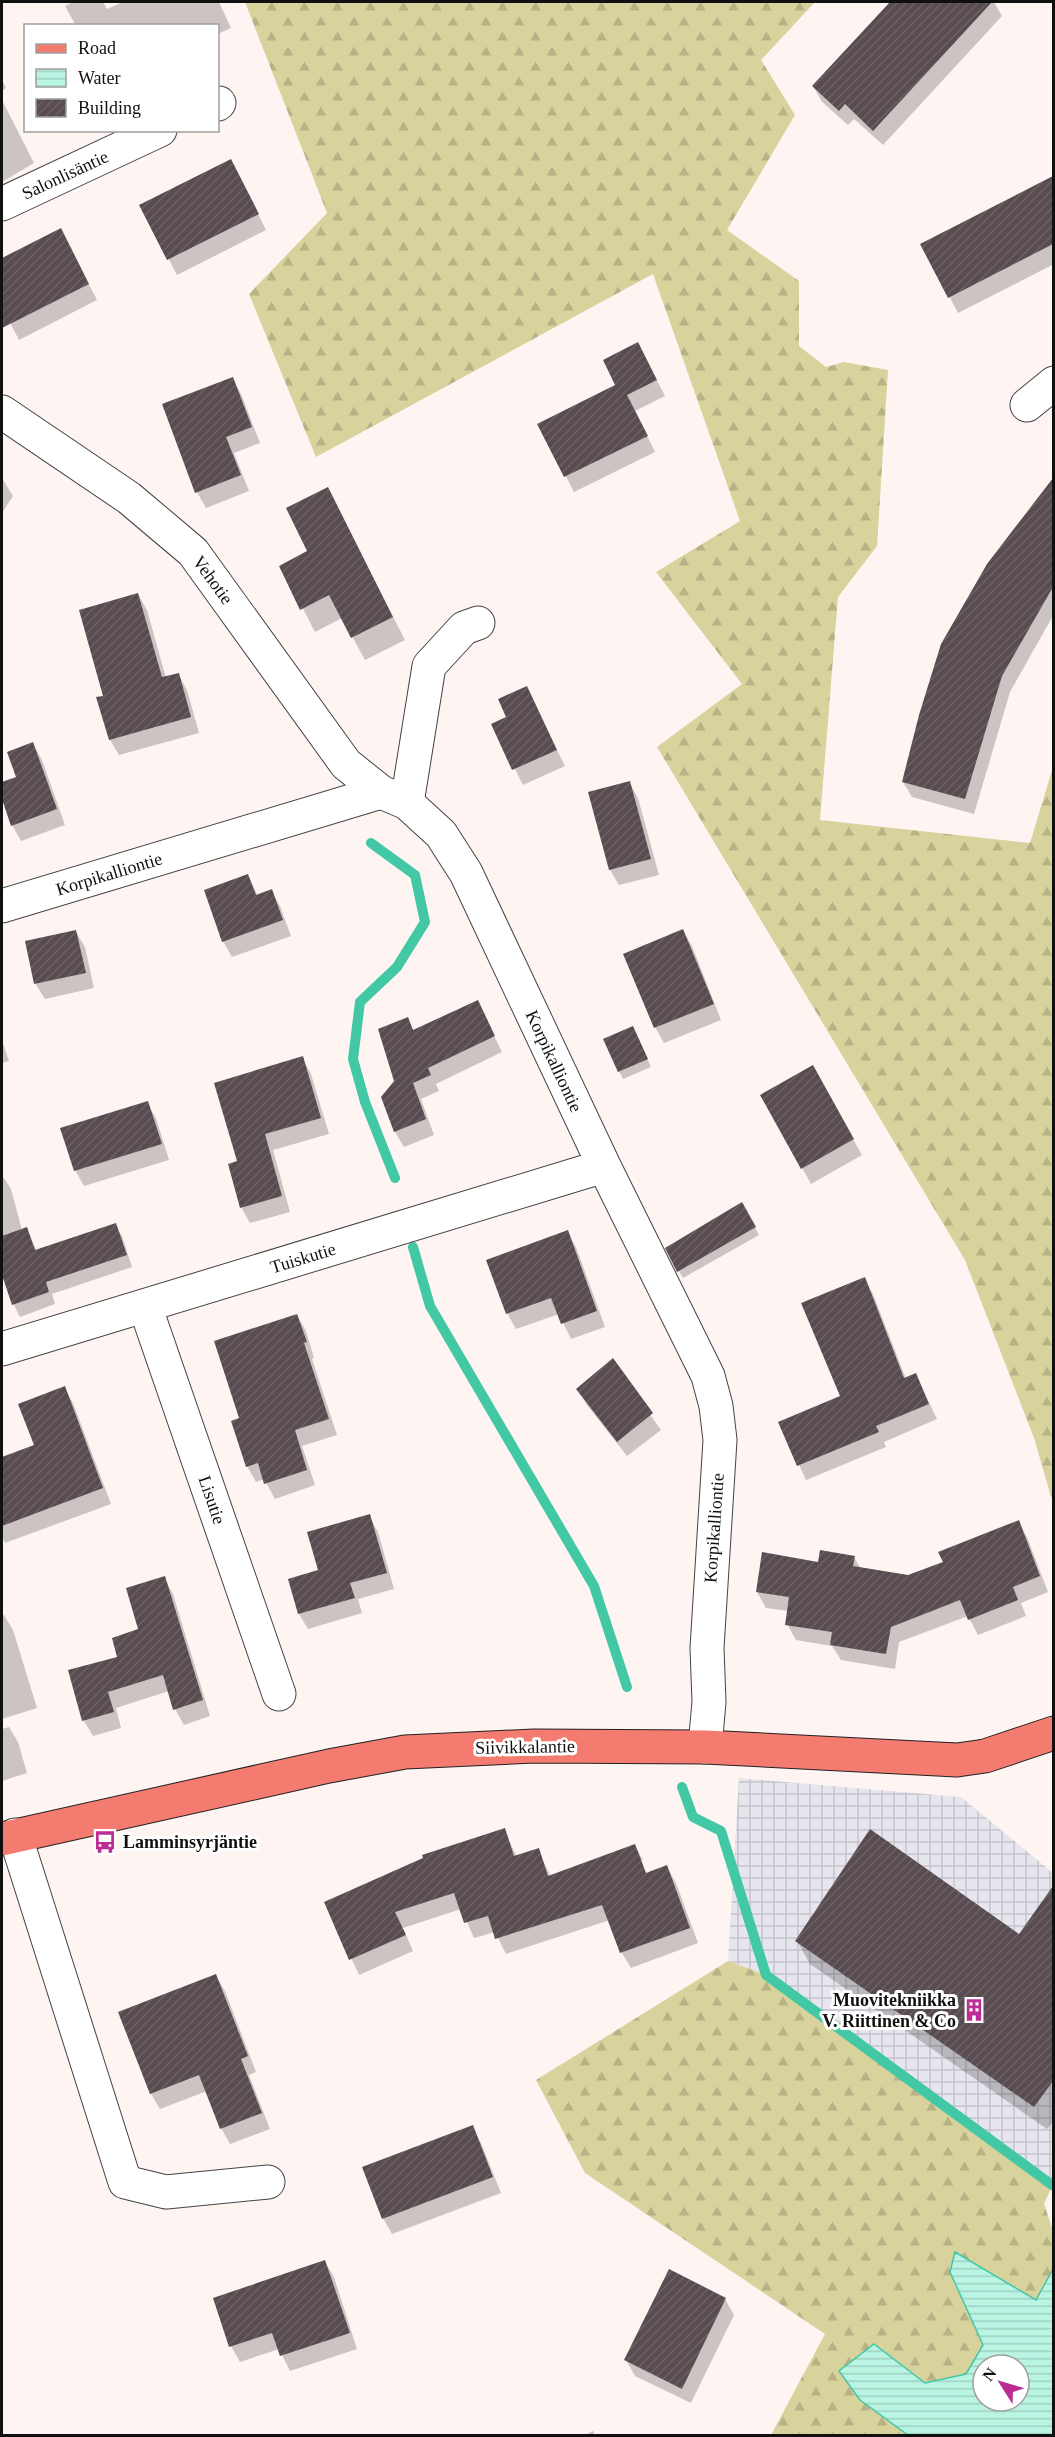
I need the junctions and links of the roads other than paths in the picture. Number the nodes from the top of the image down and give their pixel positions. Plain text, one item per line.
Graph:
1 (156, 132) edge
2 (2, 204) edge
3 (1053, 383) edge
4 (1027, 405) dead end
5 (2, 412) edge
6 (478, 623) dead end
7 (394, 798) junction
8 (2, 906) edge
9 (604, 1166) junction
10 (145, 1306) junction
11 (2, 1349) edge
12 (279, 1694) dead end
13 (1053, 1733) edge
14 (705, 1747) junction
15 (8, 1837) edge
16 (268, 2182) dead end

1 - 2 street, Salonlisäntie
3 - 4 street
5 - 7 street, Vehotie
6 - 7 street
7 - 8 street, Korpikalliontie
7 - 9 street, Korpikalliontie
9 - 10 street, Tuiskutie
9 - 14 street, Korpikalliontie
10 - 11 street, Tuiskutie
10 - 12 street, Lisutie
13 - 14 main road, Siivikkalantie
14 - 15 main road, Siivikkalantie
15 - 16 street

